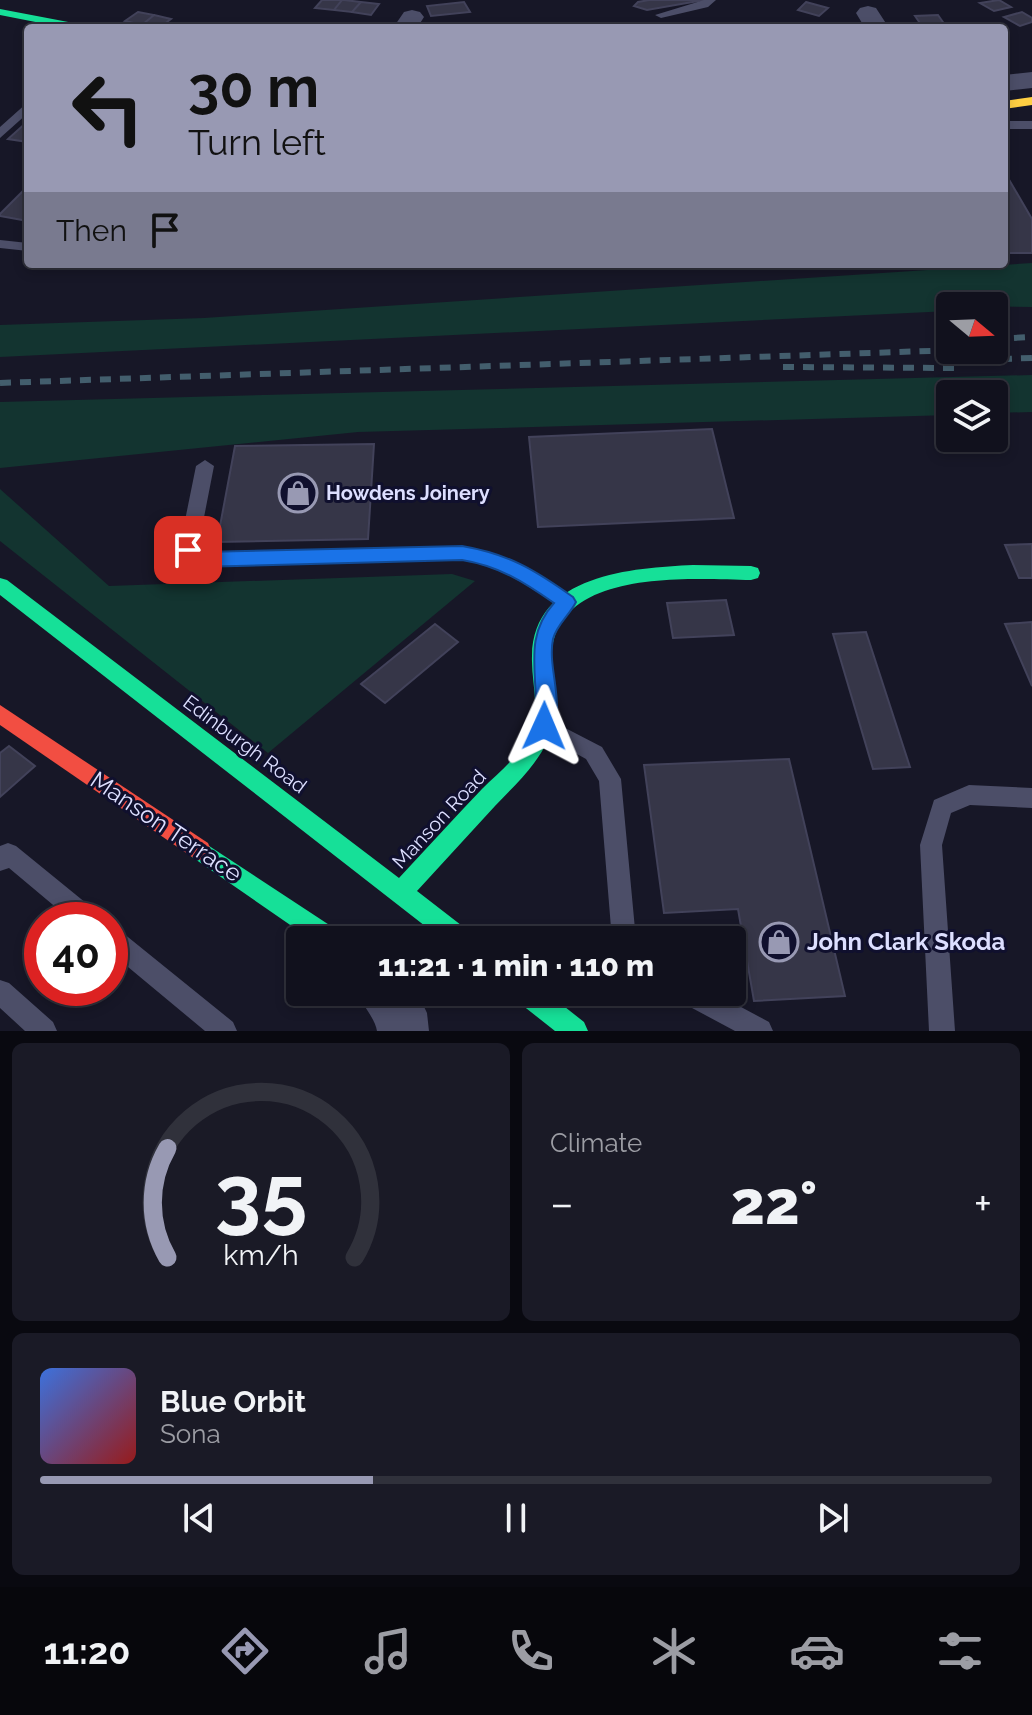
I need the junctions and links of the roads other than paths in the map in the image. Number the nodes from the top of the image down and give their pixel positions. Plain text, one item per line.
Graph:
1 (711, 0) edge
2 (0, 12) edge
3 (661, 15) dead end
4 (63, 24) edge
5 (1032, 80) edge
6 (1008, 83) edge
7 (1032, 101) edge
8 (1008, 104) edge
9 (24, 110) edge
10 (1008, 125) edge
11 (1032, 125) edge
12 (0, 134) edge
13 (0, 244) edge
14 (24, 247) edge
15 (205, 466) dead end
16 (751, 573) dead end
17 (0, 585) edge
18 (566, 602) junction
19 (0, 714) edge
20 (544, 726) junction
21 (1032, 798) edge
22 (0, 861) edge
23 (402, 891) junction
24 (67, 902) edge
25 (311, 926) edge
26 (445, 926) edge
27 (623, 926) edge
28 (128, 952) edge
29 (0, 992) edge
30 (395, 1006) edge
31 (544, 1006) edge
32 (714, 1006) edge
33 (44, 1031) edge
34 (224, 1031) edge
35 (403, 1031) edge
36 (575, 1031) edge
37 (760, 1031) edge
38 (942, 1031) edge

1 - 3 lane
2 - 4 street
5 - 6 street
7 - 8 street
9 - 12 lane
10 - 11 lane
13 - 14 lane
15 - 18 lane
16 - 18 street, Manson Road
17 - 23 street, Edinburgh Road
18 - 20 street, Manson Road
19 - 25 street, Manson Terrace
20 - 23 street, Manson Road
20 - 27 lane
21 - 38 lane
22 - 24 lane
23 - 26 street, Edinburgh Road
28 - 34 lane
29 - 33 lane
30 - 35 street
31 - 36 street
32 - 37 lane

